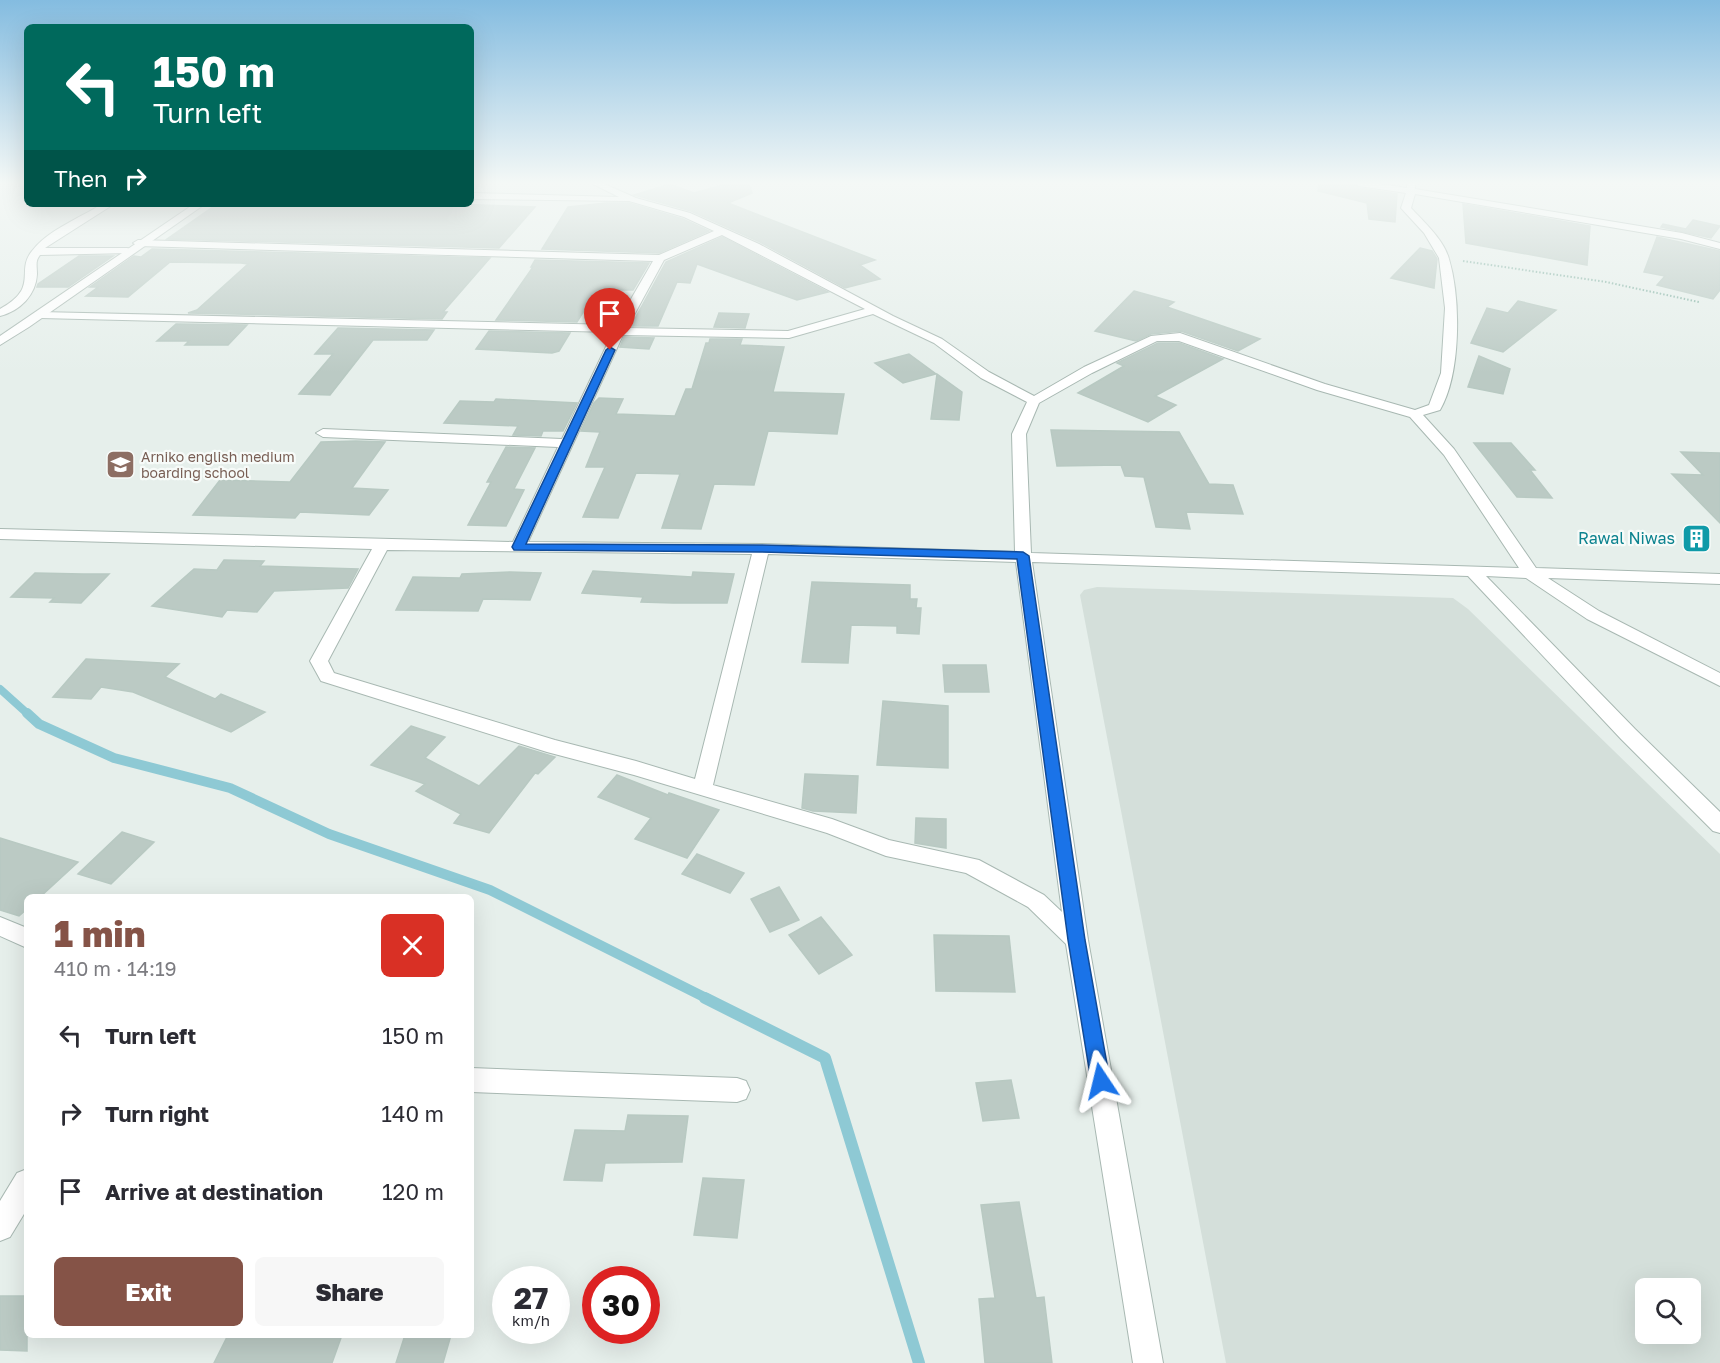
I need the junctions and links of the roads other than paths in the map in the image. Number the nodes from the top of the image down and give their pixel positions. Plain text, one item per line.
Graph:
1 (41, 247) edge
2 (133, 247) edge
3 (264, 247) edge
4 (686, 247) edge
5 (756, 247) edge
6 (1437, 247) edge
7 (127, 251) junction
8 (36, 252) junction
9 (660, 258) junction
10 (875, 310) junction
11 (0, 312) edge
12 (40, 315) junction
13 (620, 330) junction
14 (0, 340) edge
15 (1034, 401) junction
16 (1415, 414) junction
17 (323, 433) dead end
18 (567, 443) junction
19 (0, 534) edge
20 (382, 545) junction
21 (518, 547) junction
22 (760, 549) junction
23 (1023, 556) junction
24 (1472, 570) junction
25 (1532, 575) junction
26 (1720, 579) edge
27 (1720, 680) edge
28 (702, 789) junction
29 (1720, 825) edge
30 (0, 926) edge
31 (24, 937) edge
32 (1077, 940) junction
33 (474, 1080) edge
34 (737, 1090) dead end
35 (24, 1188) edge
36 (0, 1227) edge
37 (1148, 1363) edge

1 - 8 street
2 - 7 street
3 - 9 street
4 - 9 street
5 - 10 street
6 - 16 street
7 - 8 street
7 - 12 street
8 - 11 street
9 - 13 street
10 - 13 street
10 - 15 street
12 - 13 street
12 - 14 street
13 - 18 street
15 - 16 street
15 - 23 street
16 - 25 street
17 - 18 street
18 - 21 street
19 - 20 street
20 - 21 street
20 - 28 street
21 - 22 street
22 - 23 street
22 - 28 street
23 - 24 street
23 - 32 street
24 - 25 street
24 - 29 street
25 - 26 street
25 - 27 street
28 - 32 street
30 - 31 street
32 - 37 street
33 - 34 street
35 - 36 street

